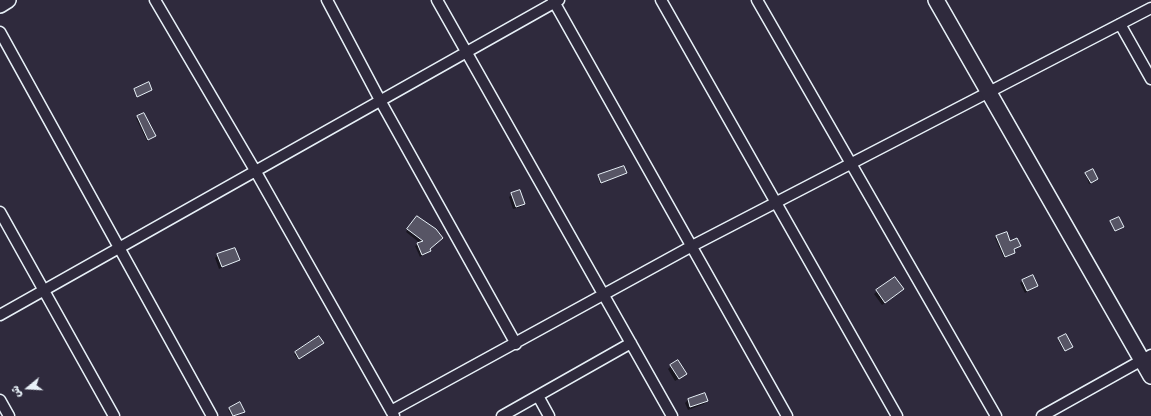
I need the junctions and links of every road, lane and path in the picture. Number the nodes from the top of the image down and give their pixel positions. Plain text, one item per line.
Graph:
1 (8, 0) edge
2 (155, 0) edge
3 (327, 0) edge
4 (437, 0) edge
5 (661, 0) edge
6 (757, 0) edge
7 (936, 0) edge
8 (555, 1) edge
9 (0, 5) edge
10 (1151, 8) edge
11 (1120, 24) junction
12 (0, 32) edge
13 (467, 52) junction
14 (1151, 79) edge
15 (988, 94) junction
16 (381, 102) junction
17 (851, 163) junction
18 (256, 172) junction
19 (777, 203) junction
20 (0, 212) edge
21 (692, 246) junction
22 (119, 249) junction
23 (44, 291) junction
24 (605, 295) junction
25 (0, 315) edge
26 (631, 343) junction
27 (516, 344) junction
28 (1146, 358) edge
29 (1151, 376) edge
30 (538, 396) junction
31 (0, 400) edge
32 (392, 414) edge
33 (9, 416) edge
34 (114, 416) edge
35 (212, 416) edge
36 (502, 416) edge
37 (549, 416) edge
38 (672, 416) edge
39 (787, 416) edge
40 (897, 416) edge
41 (996, 416) edge
42 (1042, 416) edge

1 - 9 street
2 - 18 street
3 - 16 street
4 - 13 street
5 - 19 street
6 - 17 street
7 - 15 street
8 - 13 street
8 - 21 street
10 - 11 street
11 - 14 street
11 - 15 street
12 - 22 street
13 - 16 street
13 - 24 street
15 - 17 street
15 - 28 street
16 - 18 street
16 - 27 street
17 - 19 street
17 - 41 street
18 - 22 street
18 - 32 street
19 - 21 street
19 - 40 street
20 - 23 street
21 - 24 street
21 - 39 street
22 - 23 street
22 - 35 street
23 - 25 street
23 - 34 street
24 - 26 street
24 - 27 street
26 - 30 street
26 - 38 street
27 - 32 street
28 - 29 street
28 - 42 street
30 - 36 street
30 - 37 street
31 - 33 street

